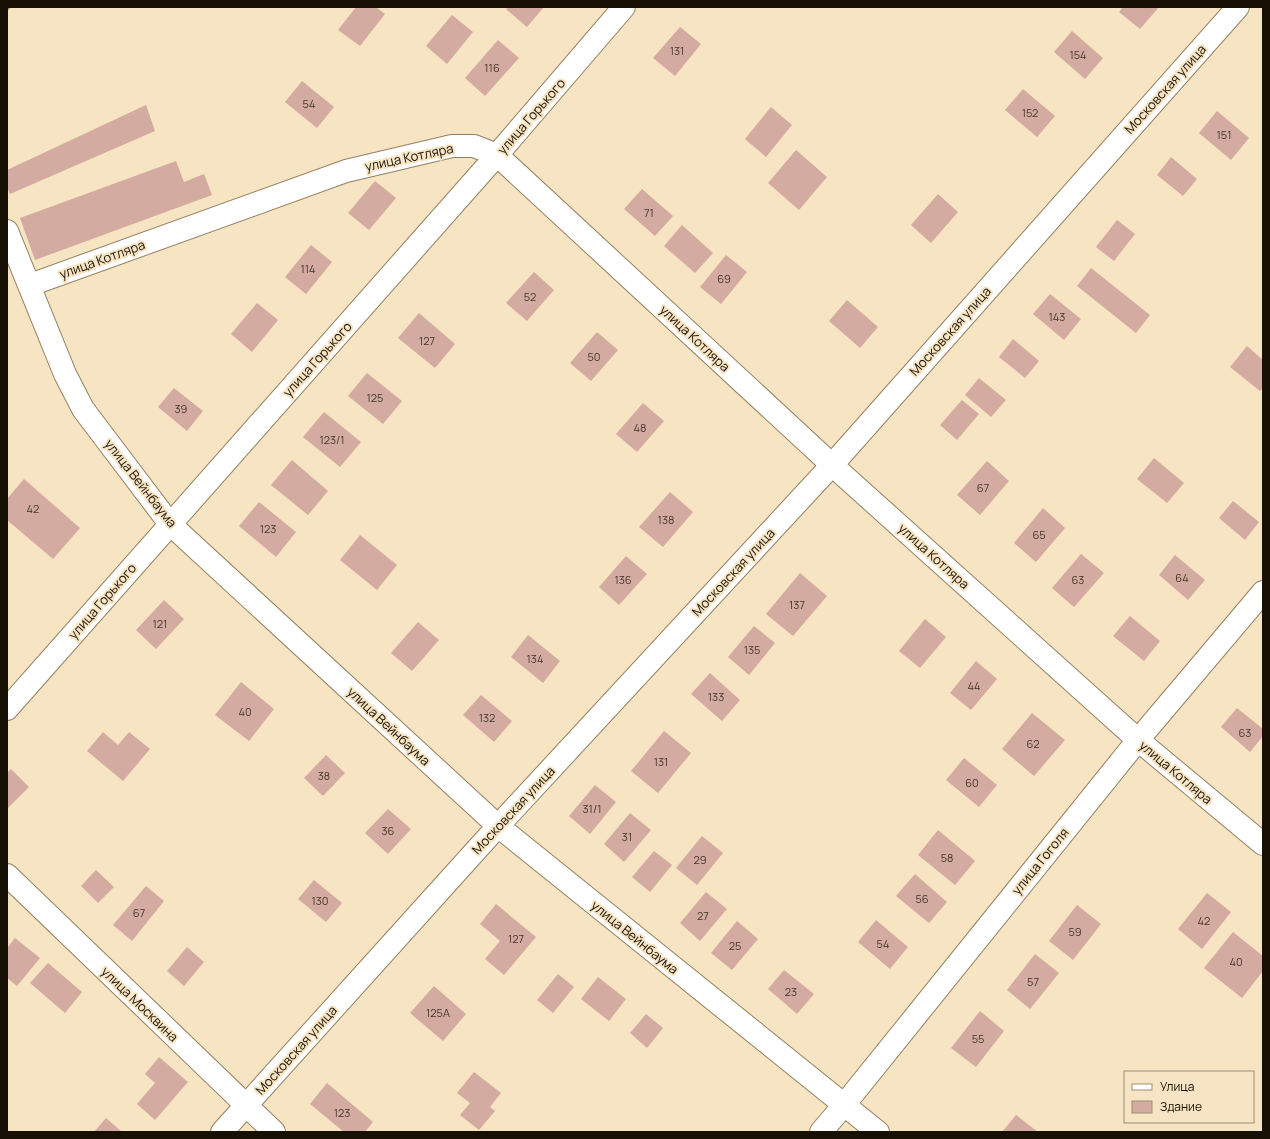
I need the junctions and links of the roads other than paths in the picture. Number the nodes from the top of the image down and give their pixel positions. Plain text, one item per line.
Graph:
1 (624, 7) edge
2 (1238, 7) edge
3 (497, 155) junction
4 (7, 231) edge
5 (30, 285) junction
6 (832, 465) junction
7 (170, 524) junction
8 (1263, 592) edge
9 (7, 709) edge
10 (1138, 740) junction
11 (498, 826) junction
12 (1263, 844) edge
13 (7, 875) edge
14 (844, 1105) junction
15 (246, 1106) junction
16 (222, 1132) edge
17 (274, 1132) edge
18 (821, 1132) edge
19 (878, 1132) edge

1 - 3 street, улица Горького
2 - 6 street, Московская улица
3 - 5 street, улица Котляра
3 - 6 street, улица Котляра
3 - 7 street, улица Горького
4 - 5 street, улица Вейнбаума
5 - 7 street, улица Вейнбаума
6 - 10 street, улица Котляра
6 - 11 street, Московская улица
7 - 9 street, улица Горького
7 - 11 street, улица Вейнбаума
8 - 10 street, улица Гоголя
10 - 12 street, улица Котляра
10 - 14 street, улица Гоголя
11 - 14 street, улица Вейнбаума
11 - 15 street, Московская улица
13 - 15 street, улица Москвина
14 - 18 street, улица Гоголя
14 - 19 street, улица Вейнбаума
15 - 16 street, Московская улица
15 - 17 street, улица Москвина

